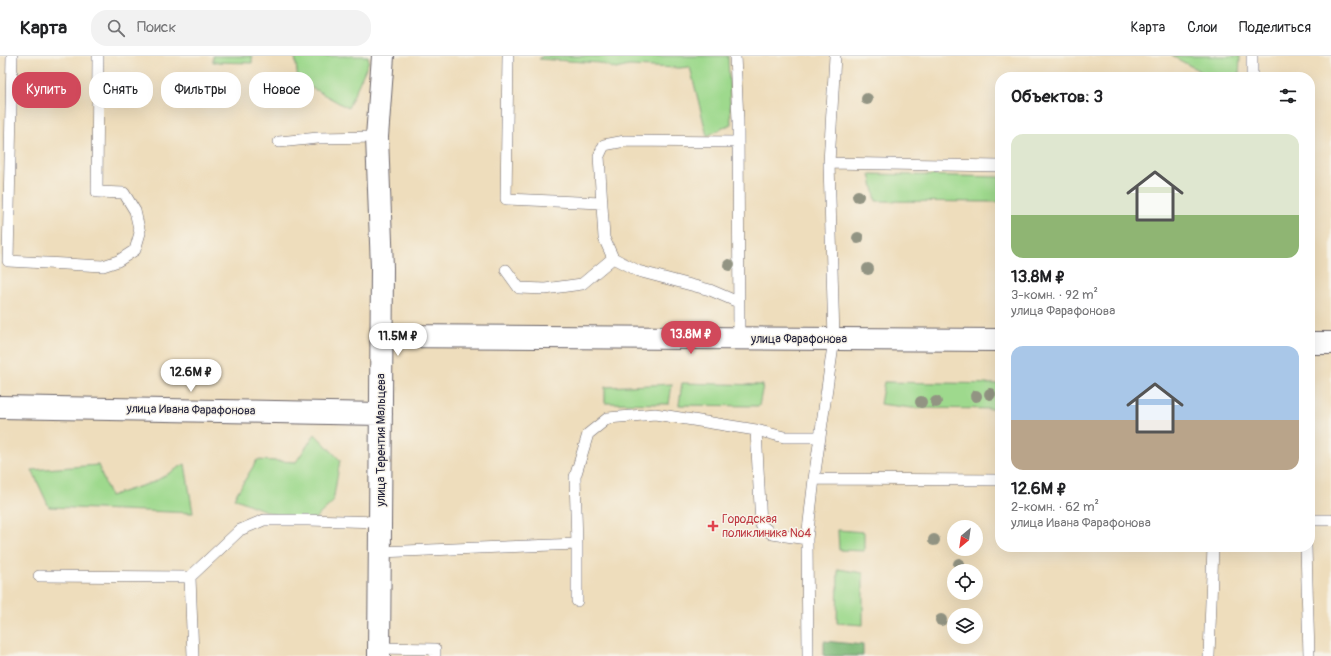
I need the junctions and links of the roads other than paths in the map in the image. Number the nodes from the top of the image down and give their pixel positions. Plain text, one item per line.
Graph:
1 (12, 56) edge
2 (98, 56) edge
3 (383, 56) edge
4 (508, 56) edge
5 (735, 56) edge
6 (835, 56) edge
7 (1252, 56) edge
8 (1252, 72) edge
9 (377, 137) junction
10 (279, 142) dead end
11 (738, 142) junction
12 (829, 163) junction
13 (995, 166) edge
14 (602, 203) junction
15 (613, 258) junction
16 (506, 270) dead end
17 (738, 302) junction
18 (382, 336) junction
19 (739, 338) junction
20 (834, 339) junction
21 (995, 340) edge
22 (1315, 343) edge
23 (1331, 343) edge
24 (0, 407) edge
25 (381, 414) junction
26 (756, 430) junction
27 (820, 437) junction
28 (814, 479) junction
29 (995, 480) edge
30 (1315, 520) edge
31 (1331, 520) edge
32 (380, 522) junction
33 (807, 539) junction
34 (577, 544) junction
35 (380, 552) junction
36 (1213, 552) edge
37 (1306, 552) edge
38 (39, 576) dead end
39 (190, 577) junction
40 (577, 601) dead end
41 (379, 652) edge
42 (193, 656) edge
43 (435, 656) edge
44 (808, 656) edge
45 (1209, 656) edge
46 (1309, 656) edge

1 - 2 lane
3 - 9 street, улица Терентия Мальцева
4 - 14 lane
5 - 11 lane
6 - 12 lane
7 - 8 lane
9 - 10 lane
9 - 18 street, улица Терентия Мальцева
11 - 14 lane
11 - 17 lane
12 - 13 lane
12 - 20 lane
14 - 15 lane
15 - 16 lane
15 - 17 lane
17 - 19 lane
18 - 19 street, улица Фарафонова
18 - 25 street, улица Терентия Мальцева
19 - 20 street, улица Фарафонова
20 - 21 street, улица Фарафонова
20 - 27 lane
22 - 23 street
24 - 25 street, улица Ивана Фарафонова
25 - 32 street, улица Терентия Мальцева
26 - 27 lane
26 - 33 lane
26 - 34 lane
27 - 28 lane
28 - 29 lane
28 - 33 lane
30 - 31 lane
32 - 35 street, улица Терентия Мальцева
32 - 39 lane
33 - 44 lane
34 - 35 lane
34 - 40 lane
35 - 41 street, улица Терентия Мальцева
36 - 45 lane
37 - 46 lane
38 - 39 lane
39 - 42 lane
41 - 43 lane

